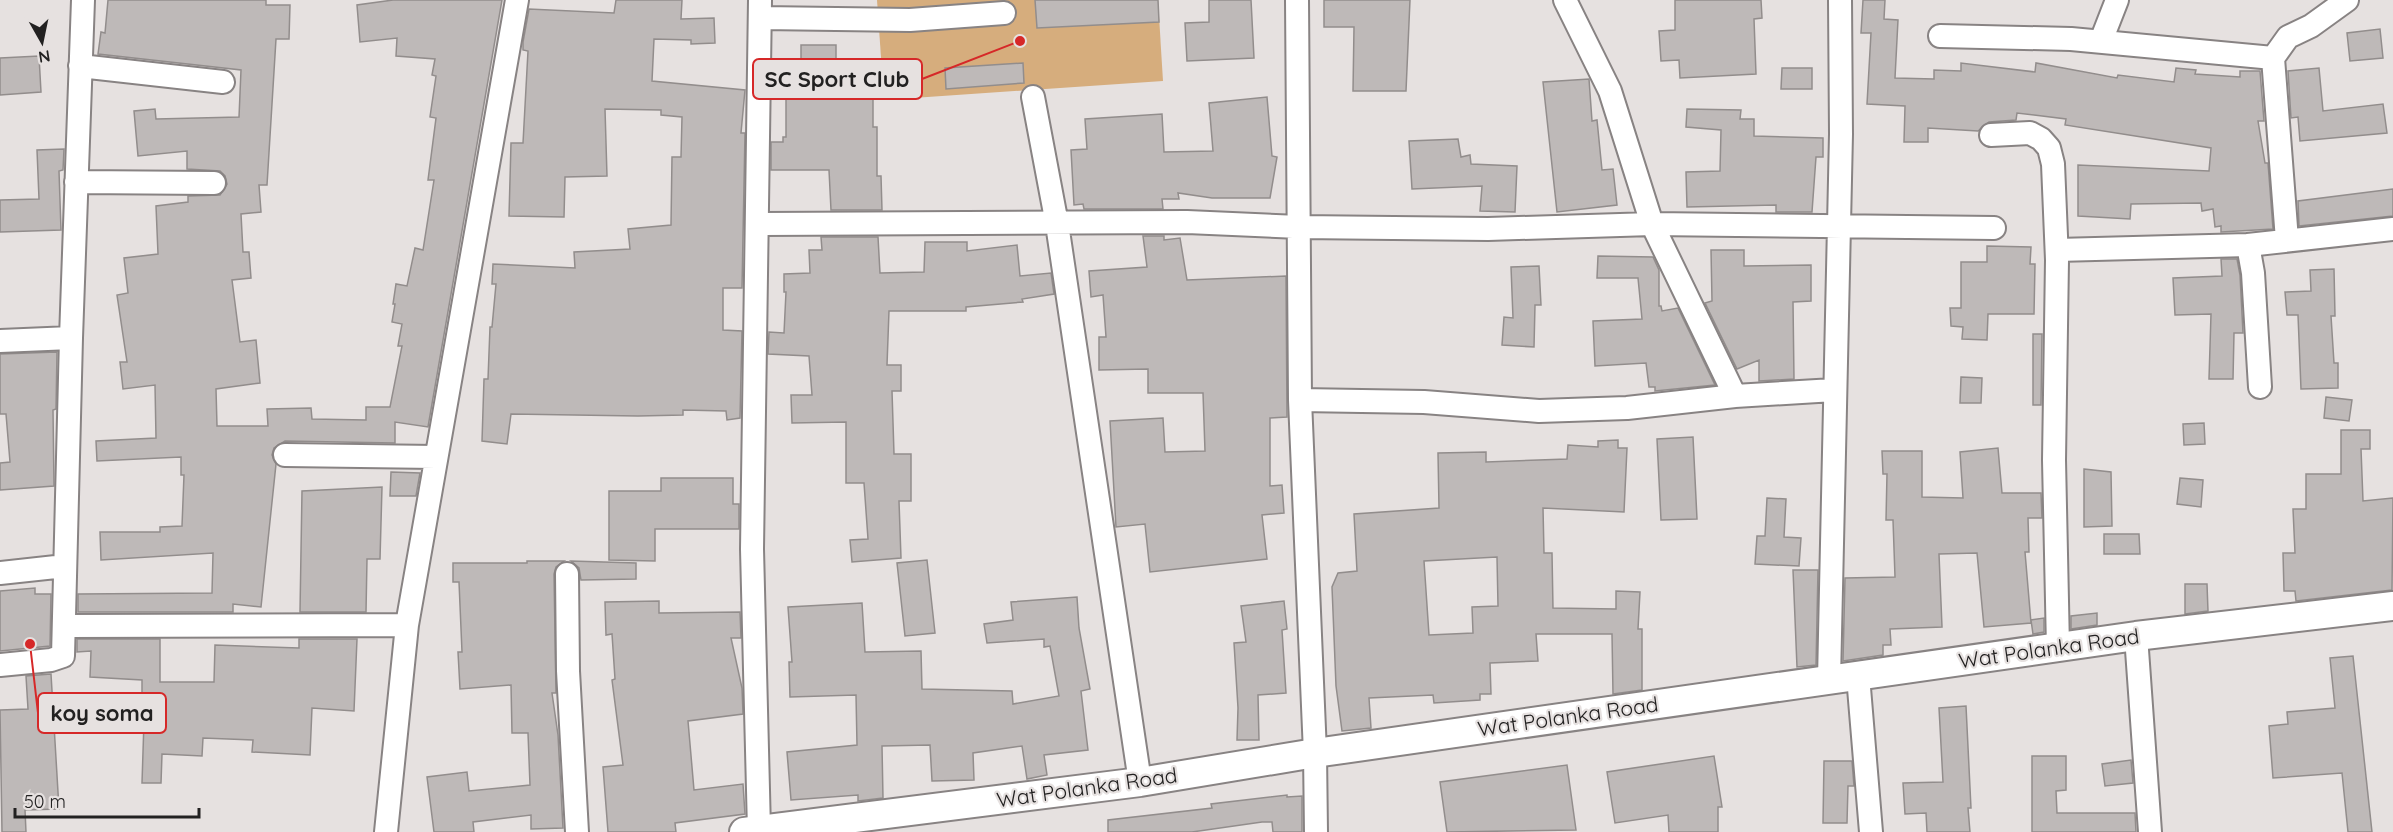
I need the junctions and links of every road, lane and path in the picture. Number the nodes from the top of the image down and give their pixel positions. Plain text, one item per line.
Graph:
1 (83, 0) edge
2 (517, 0) edge
3 (1297, 0) edge
4 (1565, 0) edge
5 (1840, 0) edge
6 (2117, 0) edge
7 (2332, 4) edge
8 (760, 9) edge
9 (1004, 13) dead end
10 (1940, 36) dead end
11 (2101, 41) junction
12 (2273, 58) junction
13 (80, 66) junction
14 (223, 82) dead end
15 (1034, 96) dead end
16 (1991, 135) dead end
17 (76, 182) junction
18 (214, 183) dead end
19 (757, 224) junction
20 (1057, 224) junction
21 (1652, 224) junction
22 (1837, 225) junction
23 (1299, 227) junction
24 (1994, 228) dead end
25 (2393, 229) edge
26 (2287, 240) junction
27 (2248, 245) junction
28 (2057, 250) junction
29 (71, 338) junction
30 (0, 341) edge
31 (2260, 387) dead end
32 (1834, 390) junction
33 (1735, 396) junction
34 (1300, 400) junction
35 (285, 455) dead end
36 (436, 457) junction
37 (65, 566) junction
38 (0, 573) edge
39 (567, 574) dead end
40 (2393, 606) edge
41 (407, 625) junction
42 (66, 626) junction
43 (2136, 636) junction
44 (2058, 648) junction
45 (0, 665) edge
46 (1858, 676) junction
47 (1829, 680) junction
48 (1315, 753) junction
49 (1140, 782) junction
50 (858, 825) edge
51 (751, 831) edge
52 (387, 832) edge
53 (577, 832) edge
54 (1316, 832) edge
55 (1871, 832) edge
56 (2150, 832) edge

1 - 13 street
2 - 36 street
3 - 23 street
4 - 21 street
5 - 22 street
6 - 11 street
7 - 12 street
8 - 9 street
8 - 19 street
10 - 11 street
11 - 12 street
12 - 26 street
13 - 14 street
13 - 17 street
15 - 20 street
16 - 28 street
17 - 18 street
17 - 29 street
19 - 20 street
19 - 51 street
20 - 23 street
20 - 49 street
21 - 22 street
21 - 23 street
21 - 33 street
22 - 24 street
22 - 32 street
23 - 34 street
25 - 26 street
26 - 27 street
27 - 28 street
27 - 31 street
28 - 44 street
29 - 30 street
29 - 37 street
32 - 33 street
32 - 47 street
33 - 34 street
34 - 48 street
35 - 36 street
36 - 41 street
37 - 38 street
37 - 42 street
39 - 53 street
40 - 43 street, Wat Polanka Road
41 - 42 street
41 - 52 street
42 - 45 street
43 - 44 street, Wat Polanka Road
43 - 56 street
44 - 46 street, Wat Polanka Road
46 - 47 street, Wat Polanka Road
46 - 55 street
47 - 48 street, Wat Polanka Road
48 - 49 street, Wat Polanka Road
48 - 54 street
49 - 50 street, Wat Polanka Road
50 - 51 street, Wat Polanka Road

